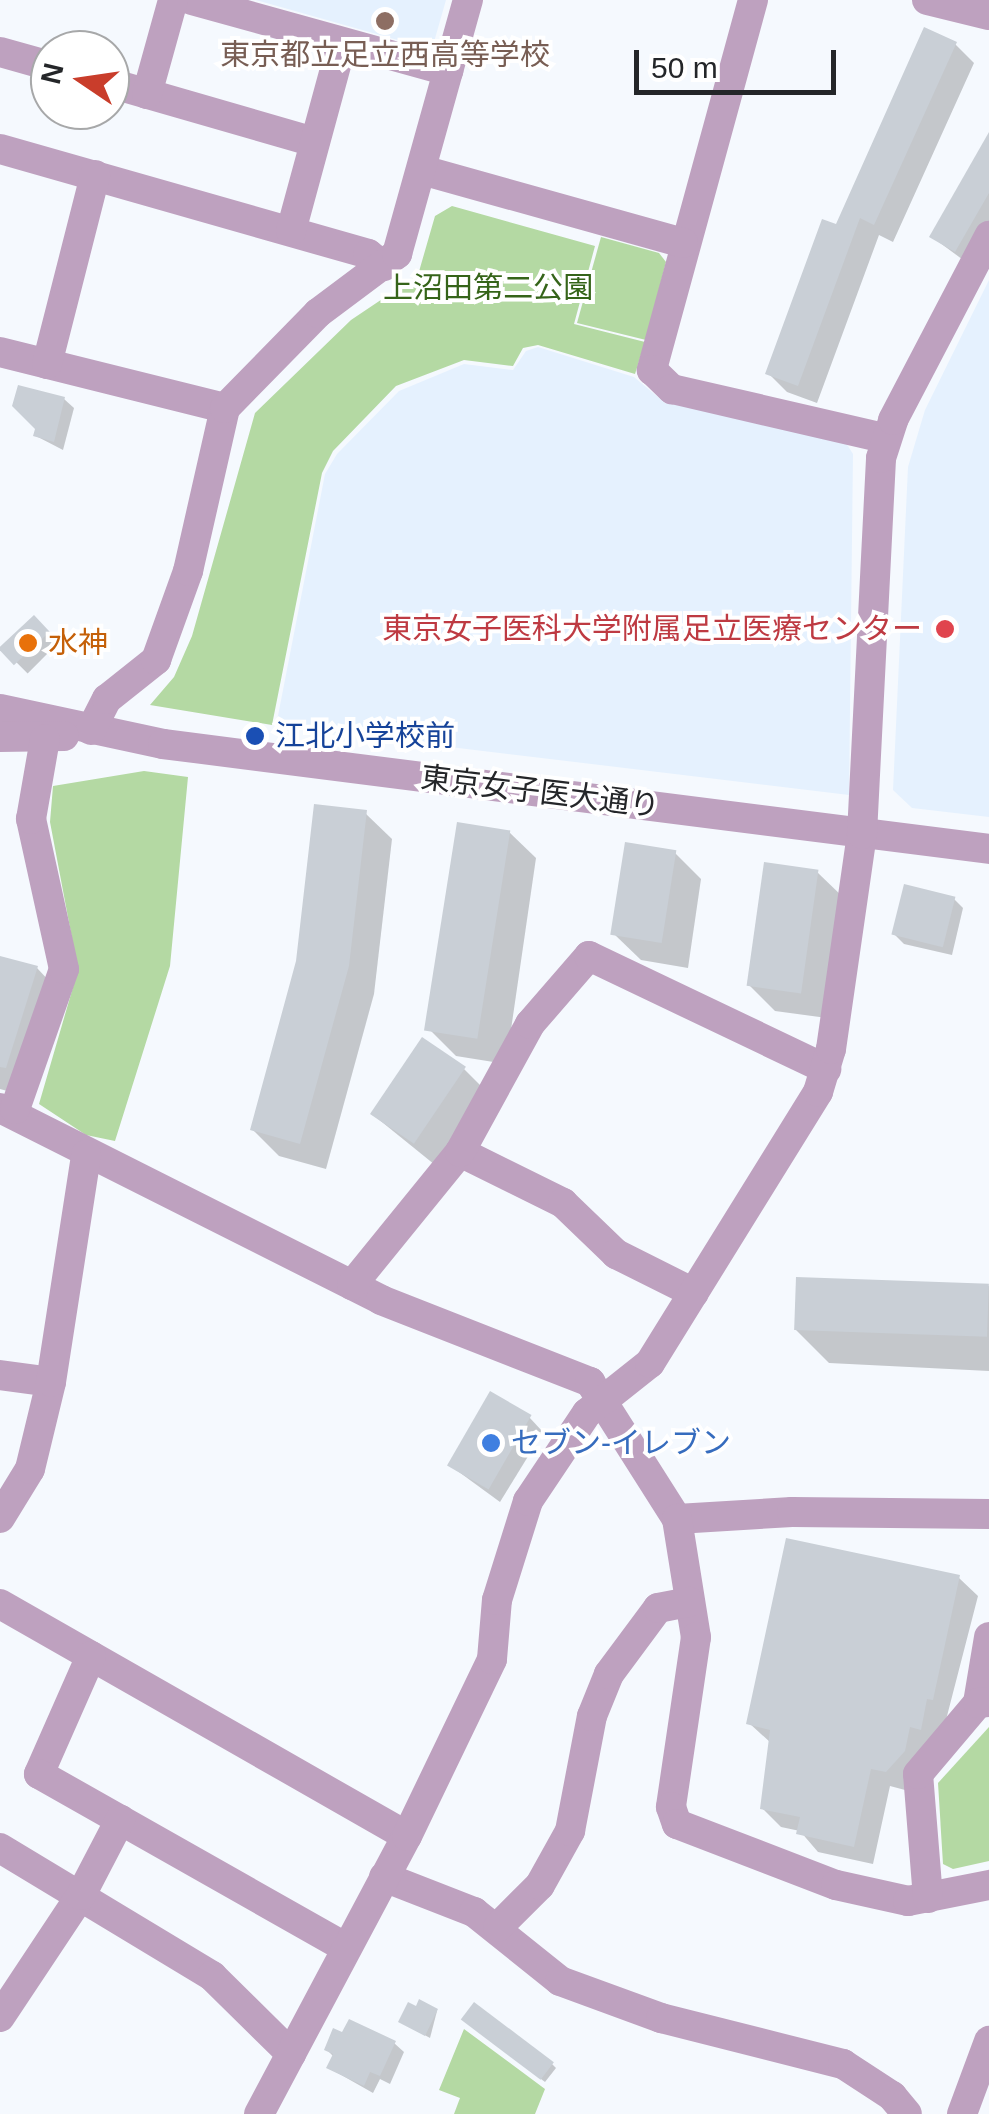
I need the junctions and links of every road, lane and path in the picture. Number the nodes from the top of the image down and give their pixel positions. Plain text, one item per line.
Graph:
1 (172, 0) edge
2 (192, 0) edge
3 (468, 0) edge
4 (753, 0) edge
5 (927, 0) edge
6 (989, 15) edge
7 (342, 42) junction
8 (0, 52) edge
9 (30, 60) edge
10 (448, 72) junction
11 (130, 89) edge
12 (147, 94) junction
13 (315, 142) junction
14 (0, 149) edge
15 (422, 170) junction
16 (95, 176) junction
17 (291, 231) junction
18 (989, 236) edge
19 (684, 242) junction
20 (384, 266) junction
21 (0, 352) edge
22 (47, 364) junction
23 (225, 408) junction
24 (885, 438) junction
25 (0, 709) edge
26 (91, 730) junction
27 (0, 738) edge
28 (46, 740) junction
29 (862, 834) junction
30 (989, 849) edge
31 (826, 1069) junction
32 (7, 1108) edge
33 (460, 1152) junction
34 (86, 1154) junction
35 (352, 1284) junction
36 (694, 1294) junction
37 (0, 1375) edge
38 (51, 1382) junction
39 (604, 1398) junction
40 (989, 1514) edge
41 (0, 1518) edge
42 (677, 1519) junction
43 (690, 1602) junction
44 (0, 1604) edge
45 (989, 1638) edge
46 (91, 1656) junction
47 (983, 1702) edge
48 (120, 1820) junction
49 (407, 1836) junction
50 (0, 1848) edge
51 (384, 1876) junction
52 (989, 1884) edge
53 (80, 1895) junction
54 (928, 1898) junction
55 (498, 1927) junction
56 (346, 1948) junction
57 (0, 2017) edge
58 (989, 2041) edge
59 (291, 2054) junction
60 (259, 2114) edge
61 (907, 2114) edge
62 (962, 2114) edge

1 - 12 street
2 - 7 street
3 - 10 street
4 - 19 street
5 - 6 street
7 - 10 street
7 - 13 street
8 - 9 street
10 - 15 street
11 - 12 street
12 - 13 street
13 - 17 street
14 - 16 street
15 - 19 street
15 - 20 street
16 - 17 street
16 - 22 street
17 - 20 street
18 - 24 street
19 - 24 street
20 - 23 street
21 - 22 street
22 - 23 street
23 - 26 street
24 - 29 street
25 - 26 street, 東京女子医大通り
26 - 28 street, 東京女子医大通り
26 - 29 street, 東京女子医大通り
27 - 28 street, 東京女子医大通り
28 - 32 street
29 - 30 street, 東京女子医大通り
29 - 31 street
31 - 33 street
31 - 36 street
32 - 34 street
33 - 35 street
33 - 36 street
34 - 35 street
34 - 38 street
35 - 39 street
36 - 39 street
37 - 38 street
38 - 41 street
39 - 42 street
39 - 49 street
40 - 42 street
42 - 43 street
43 - 54 street
43 - 55 street
44 - 46 street
45 - 47 street
46 - 48 street
46 - 49 street
47 - 54 street
48 - 53 street
48 - 56 street
49 - 51 street
50 - 53 street
51 - 55 street
51 - 56 street
52 - 54 street
53 - 57 street
53 - 59 street
55 - 61 street
56 - 59 street
58 - 62 street
59 - 60 street

